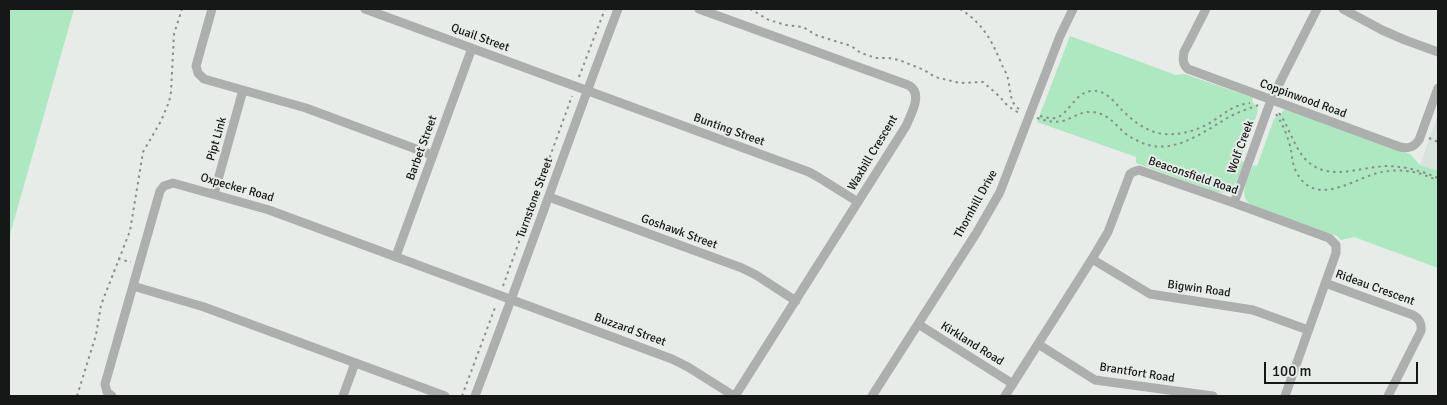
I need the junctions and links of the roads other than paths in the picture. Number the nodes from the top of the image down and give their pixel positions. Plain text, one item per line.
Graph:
1 (212, 9) edge
2 (365, 9) edge
3 (618, 9) edge
4 (699, 9) edge
5 (1073, 9) edge
6 (1206, 9) edge
7 (1317, 9) edge
8 (1343, 9) edge
9 (472, 48) junction
10 (1438, 52) edge
11 (1438, 88) edge
12 (243, 90) junction
13 (586, 91) junction
14 (1266, 105) junction
15 (432, 155) junction
16 (214, 194) junction
17 (549, 197) junction
18 (858, 202) junction
19 (1234, 203) junction
20 (396, 256) junction
21 (1092, 259) junction
22 (1326, 283) junction
23 (133, 286) junction
24 (512, 300) junction
25 (796, 301) junction
26 (918, 324) junction
27 (1308, 330) junction
28 (1038, 344) junction
29 (355, 363) junction
30 (1013, 384) junction
31 (112, 396) edge
32 (343, 396) edge
33 (445, 396) edge
34 (475, 396) edge
35 (735, 396) edge
36 (872, 396) edge
37 (1005, 396) edge
38 (1213, 396) edge
39 (1285, 396) edge
40 (1388, 396) edge

1 - 12 street
2 - 9 street, Quail Street
3 - 13 street, Turnstone Street
4 - 18 street, Waxbill Crescent
5 - 26 street, Thornhill Drive
6 - 14 street, Coppinwood Road
7 - 14 street, Wolf Creek
8 - 10 street
9 - 13 street, Quail Street
9 - 15 street, Barbet Street
11 - 14 street, Coppinwood Road
12 - 15 street
12 - 16 street, Pipt Link
13 - 17 street, Turnstone Street
13 - 18 street, Bunting Street
14 - 19 street, Wolf Creek
15 - 20 street, Barbet Street
16 - 20 street, Oxpecker Road
16 - 23 street, Oxpecker Road
17 - 24 street, Turnstone Street
17 - 25 street, Goshawk Street
18 - 25 street, Waxbill Crescent
19 - 21 street, Beaconsfield Road
19 - 22 street, Beaconsfield Road
20 - 24 street, Oxpecker Road
21 - 27 street, Bigwin Road
21 - 28 street, Beaconsfield Road
22 - 27 street, Beaconsfield Road
22 - 40 street, Rideau Crescent
23 - 29 street
23 - 31 street, Oxpecker Road
24 - 34 street, Turnstone Street
24 - 35 street, Buzzard Street
25 - 35 street, Waxbill Crescent
26 - 30 street, Kirkland Road
26 - 36 street, Thornhill Drive
27 - 39 street, Beaconsfield Road
28 - 30 street, Beaconsfield Road
28 - 38 street, Brantfort Road
29 - 32 street
29 - 33 street
30 - 37 street, Beaconsfield Road

